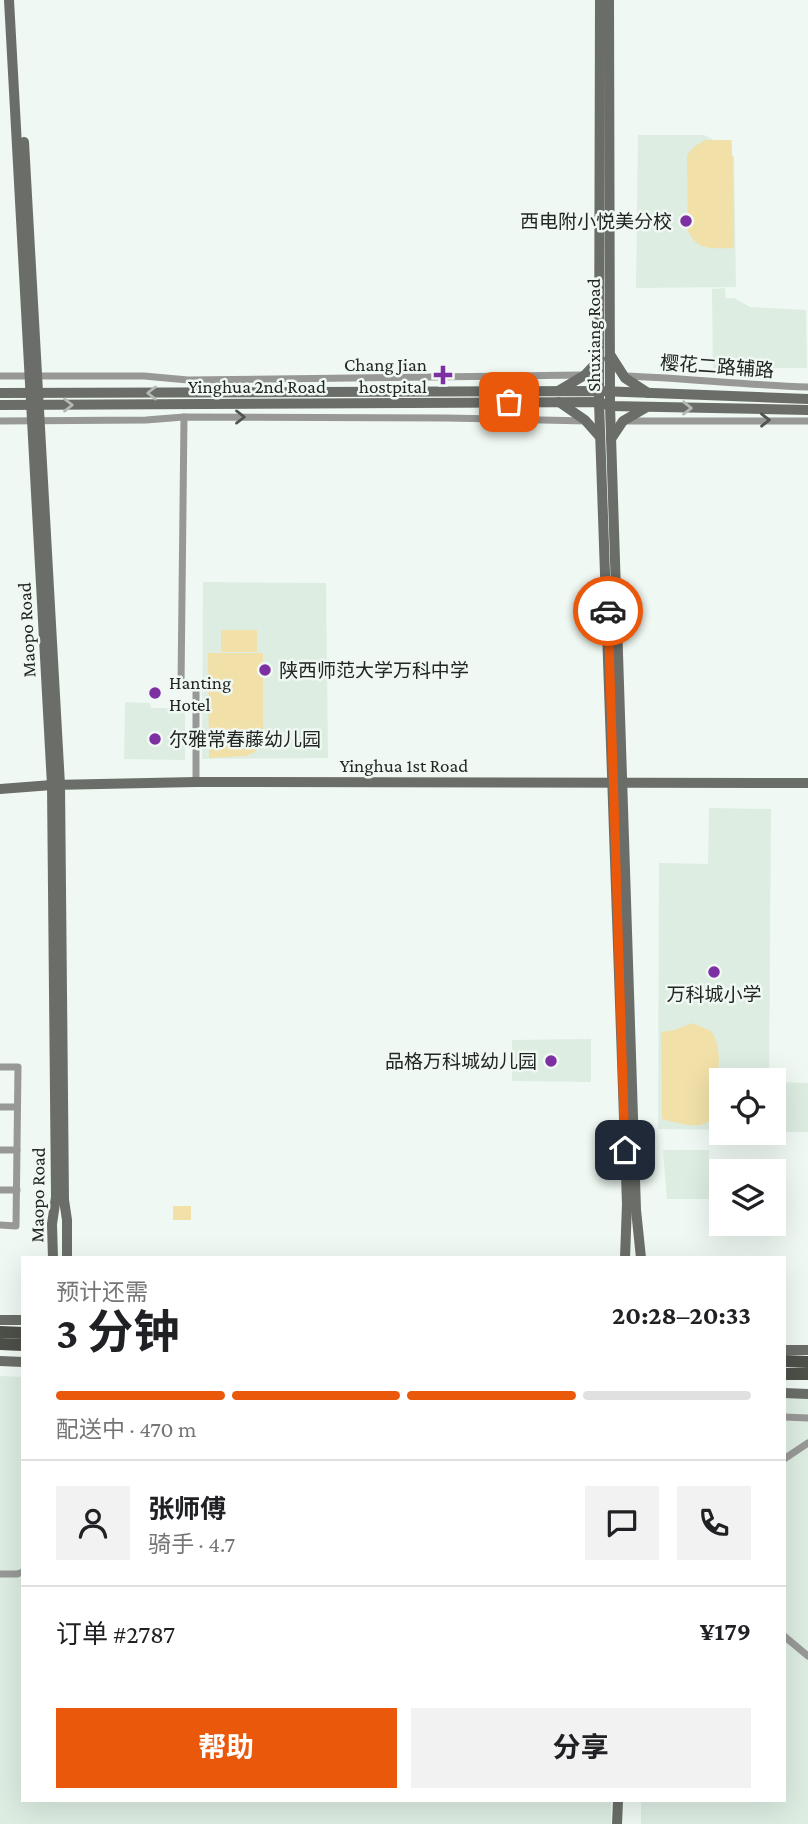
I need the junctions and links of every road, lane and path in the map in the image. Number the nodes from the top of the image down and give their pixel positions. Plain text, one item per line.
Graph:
1 (9, 0) edge
2 (16, 0) edge
3 (600, 0) edge
4 (609, 0) edge
5 (605, 357) junction
6 (585, 375) junction
7 (0, 376) edge
8 (34, 376) junction
9 (624, 376) junction
10 (808, 387) edge
11 (0, 393) edge
12 (651, 394) junction
13 (558, 397) junction
14 (605, 398) junction
15 (808, 398) edge
16 (35, 399) junction
17 (0, 405) edge
18 (647, 407) junction
19 (808, 410) edge
20 (184, 417) junction
21 (36, 420) junction
22 (0, 421) edge
23 (587, 421) junction
24 (624, 421) junction
25 (808, 421) edge
26 (606, 438) junction
27 (196, 782) junction
28 (618, 783) junction
29 (808, 783) edge
30 (56, 785) junction
31 (0, 789) edge
32 (0, 1067) edge
33 (0, 1107) edge
34 (17, 1107) junction
35 (0, 1150) edge
36 (17, 1150) junction
37 (0, 1190) edge
38 (17, 1190) junction
39 (0, 1225) edge
40 (53, 1256) edge
41 (67, 1256) edge
42 (625, 1256) edge
43 (641, 1256) edge
44 (0, 1320) edge
45 (21, 1320) edge
46 (0, 1332) edge
47 (21, 1333) edge
48 (0, 1344) edge
49 (21, 1345) edge
50 (786, 1350) edge
51 (808, 1350) edge
52 (0, 1361) edge
53 (786, 1361) edge
54 (21, 1362) edge
55 (808, 1362) edge
56 (786, 1374) edge
57 (808, 1374) edge
58 (786, 1393) edge
59 (808, 1394) edge
60 (786, 1418) edge
61 (808, 1418) edge
62 (808, 1443) edge
63 (786, 1459) edge
64 (21, 1573) edge
65 (0, 1574) edge
66 (786, 1638) edge
67 (808, 1656) edge
68 (618, 1802) edge
69 (625, 1802) edge
70 (617, 1824) edge
71 (624, 1824) edge

1 - 8 street, Maopo Road
2 - 8 street, Maopo Road
3 - 5 street, Shuxiang Road
4 - 5 street, Shuxiang Road
5 - 6 street
5 - 9 street
5 - 14 street, Shuxiang Road
6 - 8 street, Yinghua 2nd Road
6 - 13 street
7 - 8 street, Yinghua 2nd Road
8 - 16 street, Maopo Road
9 - 10 street, 樱花二路辅路
9 - 12 street
11 - 16 street, Yinghua 2nd Road
12 - 14 street, Yinghua 2nd Road
12 - 15 street, Yinghua 2nd Road
13 - 14 street, Yinghua 2nd Road
13 - 16 street, Yinghua 2nd Road
13 - 23 street
14 - 18 street, Yinghua 2nd Road
14 - 26 street, Shuxiang Road
16 - 17 street, Yinghua 2nd Road
16 - 21 street, Maopo Road
18 -> 19 street, Yinghua 2nd Road
18 - 24 street
20 - 21 street, Yinghua 2nd Road
20 -> 23 street, Yinghua 2nd Road
20 - 27 street
21 - 22 street, Yinghua 2nd Road
21 - 30 street, Maopo Road
23 - 26 street
24 -> 25 street
24 - 26 street
26 - 28 street, Shuxiang Road
27 - 28 street, Yinghua 1st Road
27 - 30 street, Yinghua 1st Road
28 - 29 street, Yinghua 1st Road
28 - 42 street, Shuxiang Road
28 - 43 street, Shuxiang Road
30 - 31 street, Yinghua 1st Road
30 - 40 street, Maopo Road
30 - 41 street, Maopo Road
32 - 34 street
33 - 34 street
34 - 36 street
35 - 36 street
36 - 38 street
37 - 38 street
38 - 39 street
44 - 45 street
46 - 47 main road
48 - 49 main road
50 - 51 street
52 - 54 street
53 - 55 main road
56 - 57 main road
58 - 59 street
60 - 61 street
62 - 63 street
64 - 65 street
66 - 67 street
68 - 70 street
69 - 71 street

